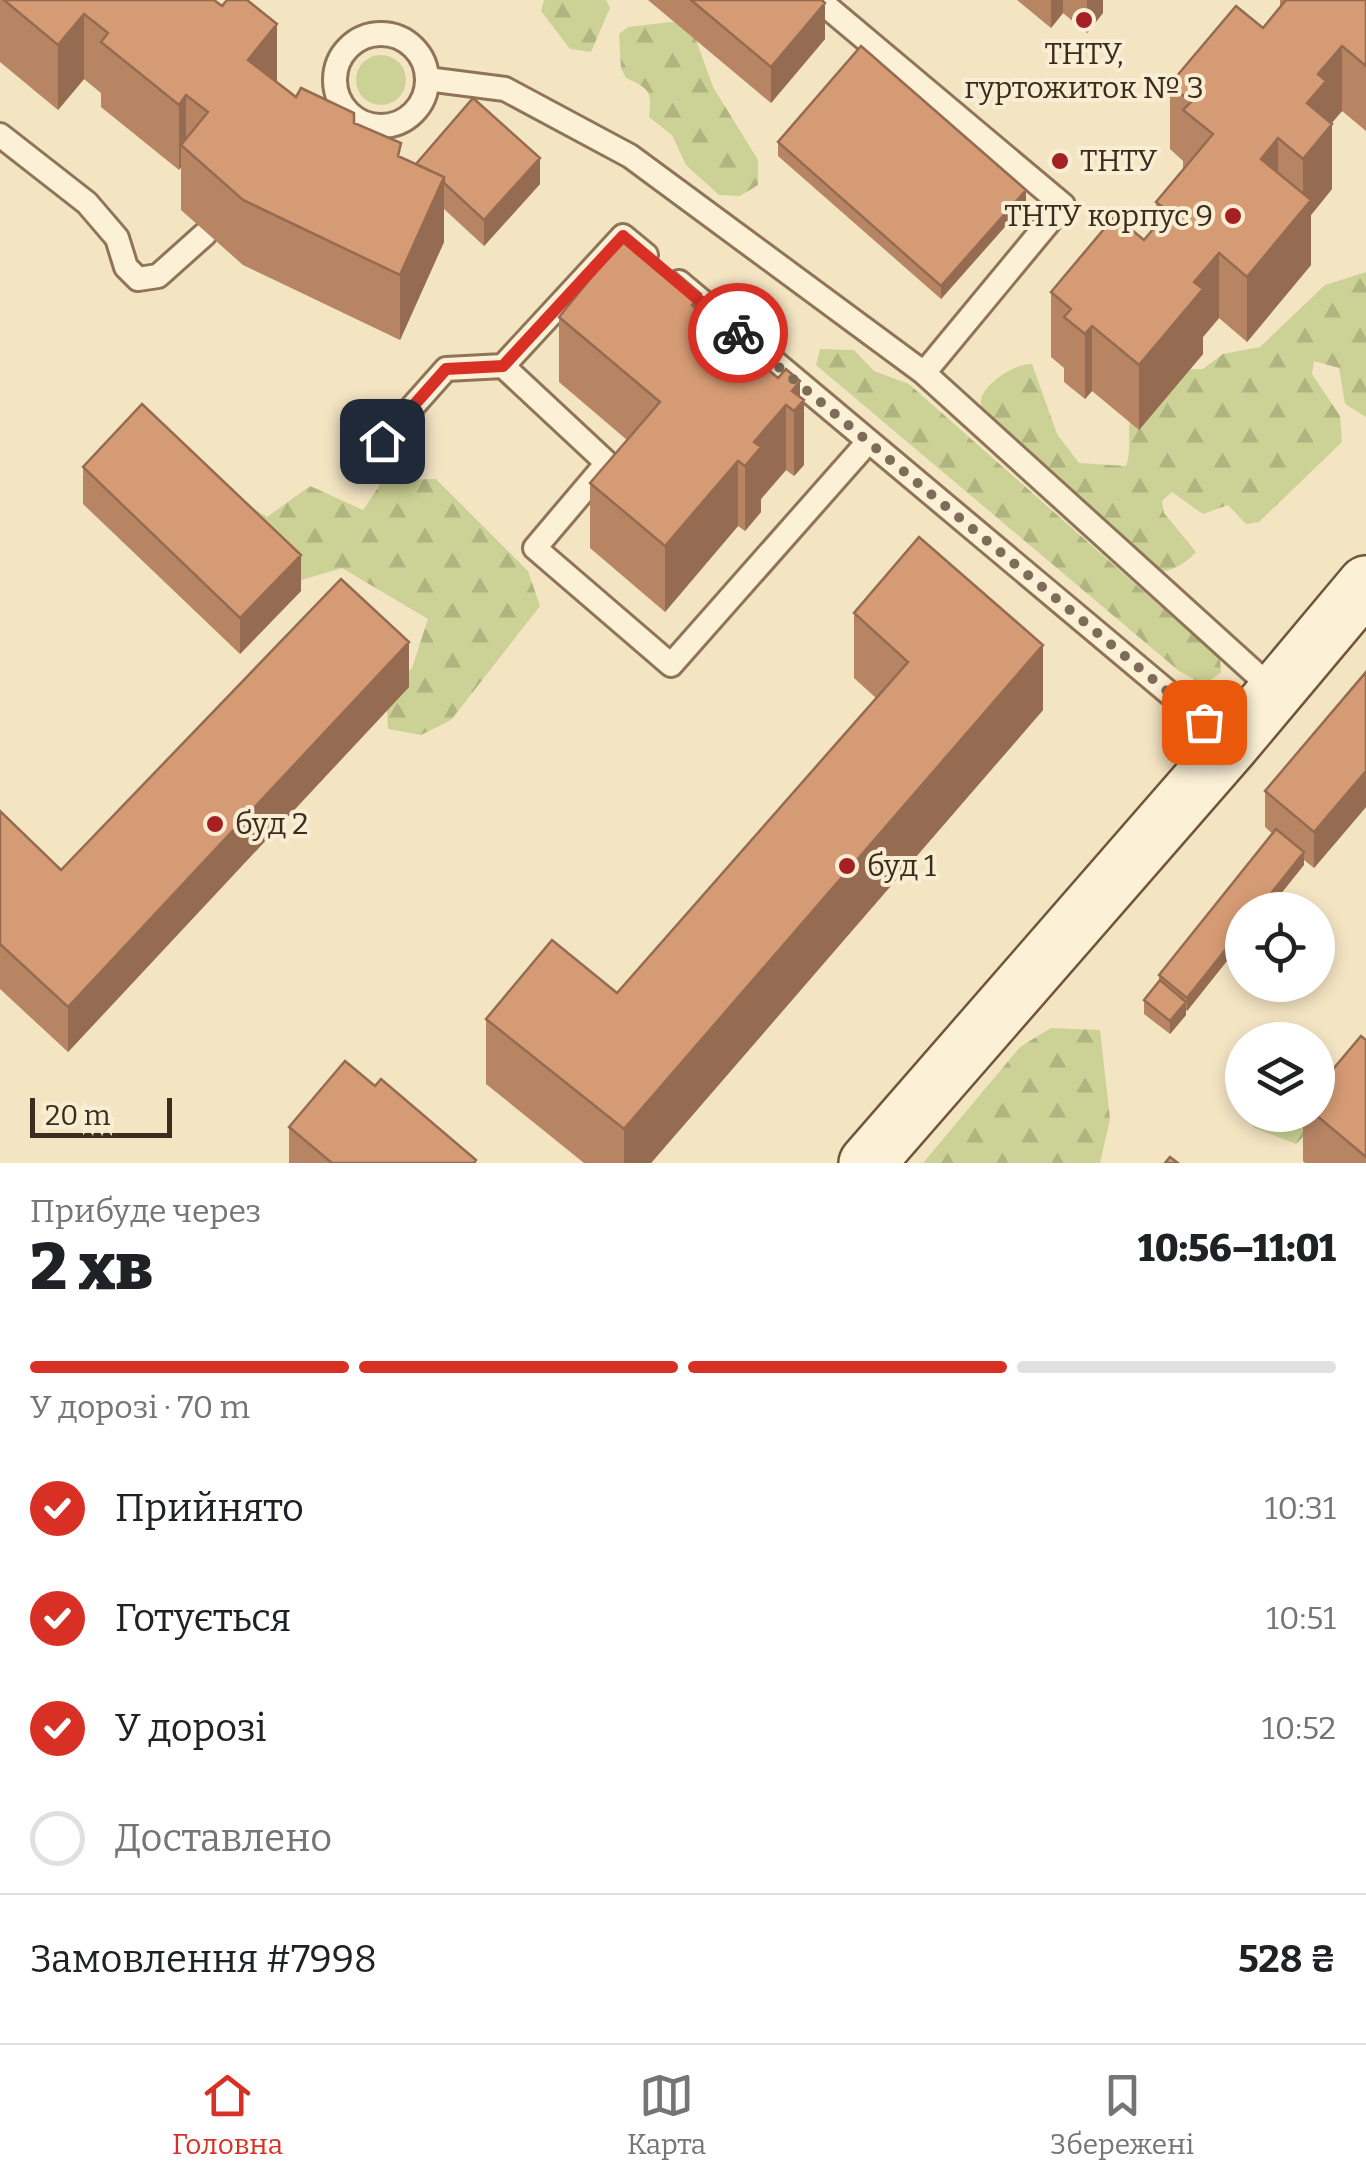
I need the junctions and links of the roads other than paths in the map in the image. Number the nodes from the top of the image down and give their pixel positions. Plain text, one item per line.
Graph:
1 (819, 0) edge
2 (427, 79) junction
3 (0, 135) edge
4 (205, 234) dead end
5 (503, 366) junction
6 (924, 374) junction
7 (382, 441) dead end
8 (868, 442) junction
9 (1366, 584) edge
10 (1276, 692) junction
11 (1231, 745) junction
12 (867, 1163) edge

1 - 6 lane
2 - 2 lane
2 - 6 lane
3 - 4 lane
5 - 7 lane
5 - 8 lane
5 - 8 lane
6 - 10 lane
8 - 11 lane
9 - 10 main road
10 - 11 main road
11 - 12 main road

